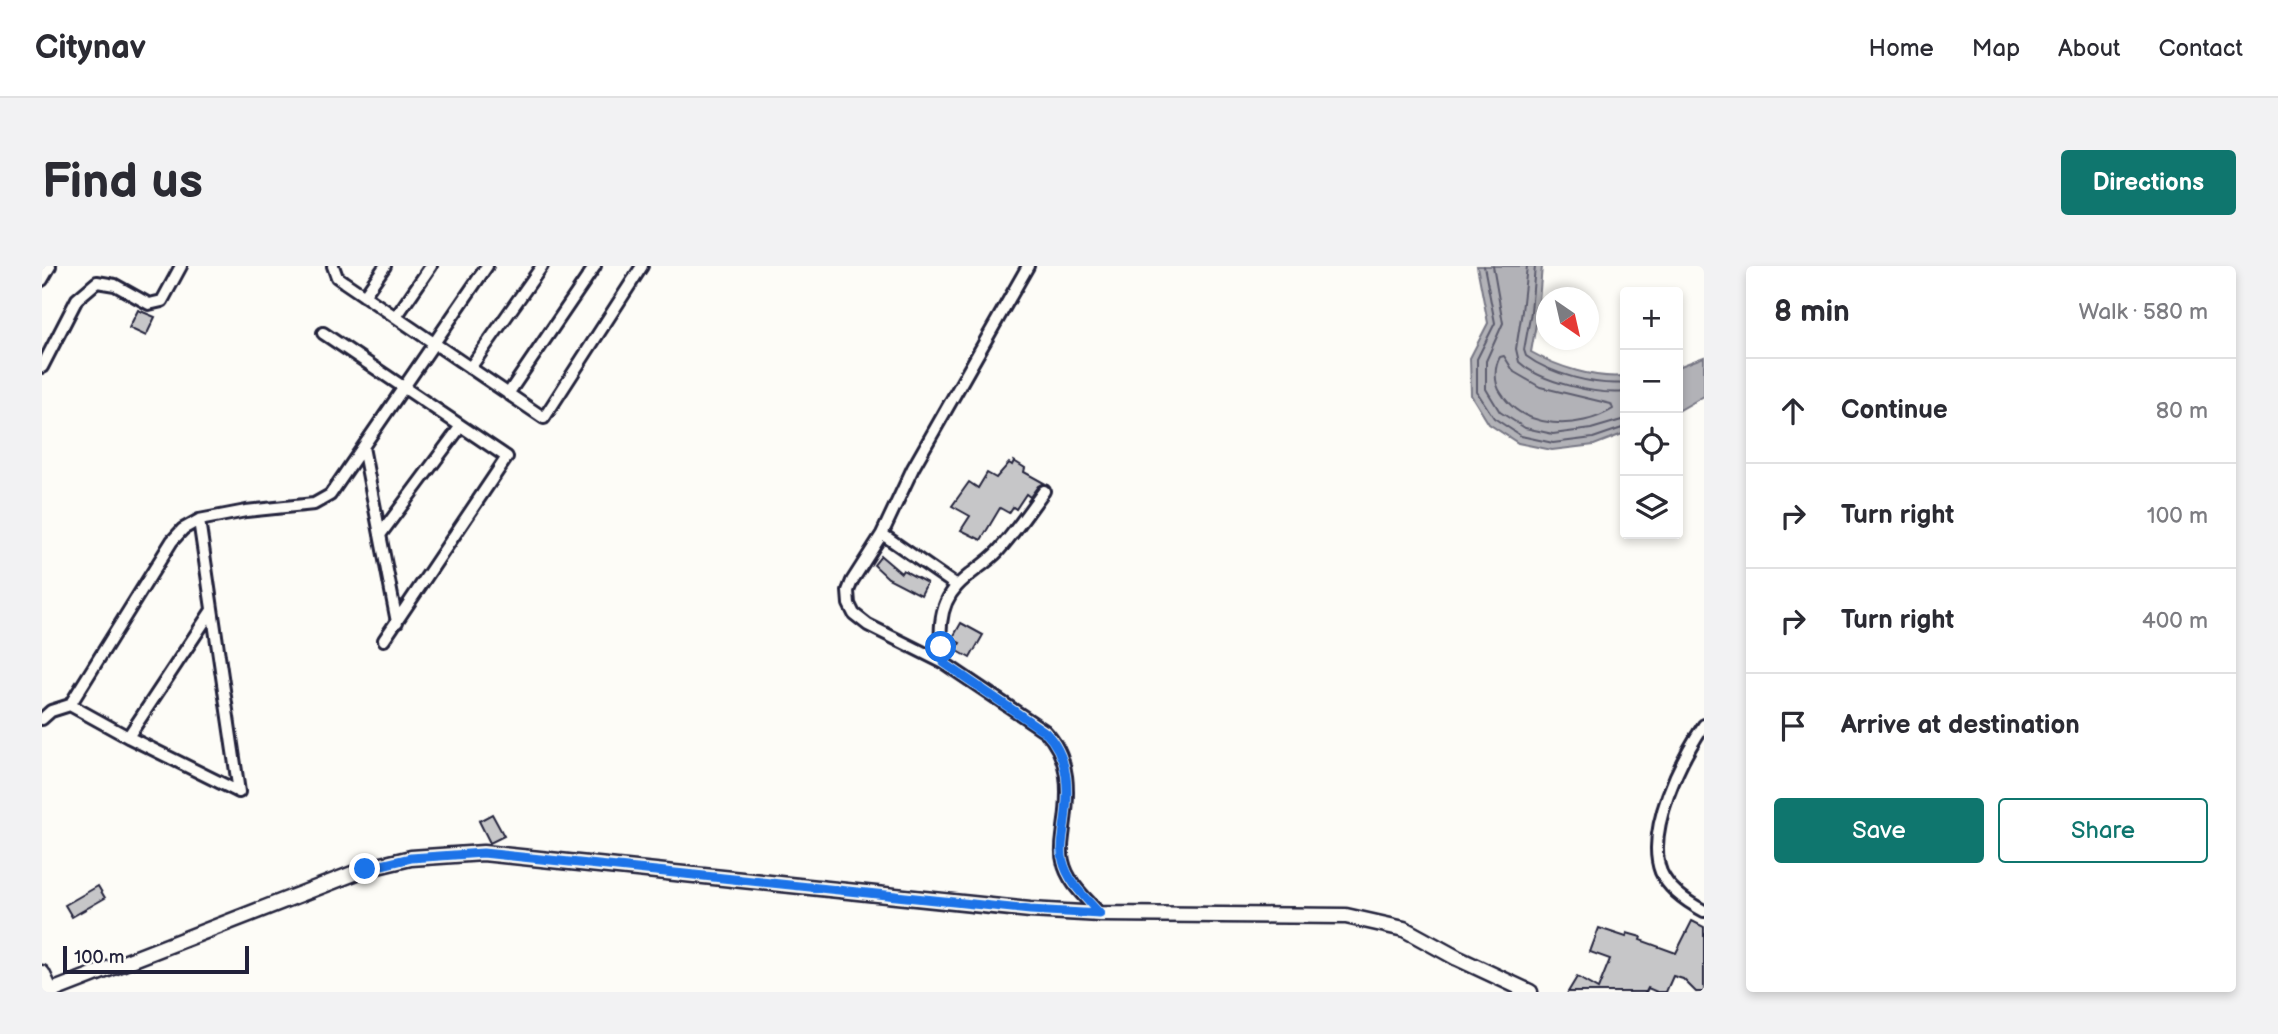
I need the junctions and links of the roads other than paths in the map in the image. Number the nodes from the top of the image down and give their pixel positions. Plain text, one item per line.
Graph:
1 (50, 266) edge
2 (181, 266) edge
3 (332, 266) edge
4 (384, 266) edge
5 (431, 266) edge
6 (487, 266) edge
7 (542, 266) edge
8 (595, 266) edge
9 (642, 266) edge
10 (1028, 266) edge
11 (42, 281) edge
12 (364, 296) junction
13 (396, 317) junction
14 (323, 333) dead end
15 (434, 343) junction
16 (42, 368) edge
17 (470, 368) junction
18 (404, 387) junction
19 (508, 394) junction
20 (461, 426) junction
21 (363, 447) junction
22 (1044, 491) dead end
23 (199, 520) junction
24 (882, 534) junction
25 (380, 536) junction
26 (957, 586) junction
27 (212, 610) junction
28 (397, 622) junction
29 (384, 640) dead end
30 (944, 663) junction
31 (70, 705) junction
32 (42, 719) edge
33 (1704, 725) edge
34 (128, 737) junction
35 (1704, 911) edge
36 (1100, 914) junction
37 (42, 973) edge
38 (50, 992) edge
39 (1530, 992) edge

1 - 11 street
2 - 16 street
3 - 12 street
4 - 12 street
5 - 13 street
6 - 15 street
7 - 17 street
8 - 19 street
9 - 19 street
10 - 24 street
12 - 13 street
13 - 15 street
14 - 18 street
15 - 17 street
15 - 18 street
17 - 19 street
18 - 20 street
18 - 21 street
20 - 25 street
20 - 28 street
21 - 23 street
21 - 25 street
22 - 26 street
23 - 27 street
23 - 31 street
24 - 26 street
24 - 30 street
25 - 28 street
26 - 30 street
27 - 34 street
27 - 34 street
28 - 29 street
30 - 36 street
31 - 32 street
31 - 34 street
33 - 35 street
36 - 38 street
36 - 39 street
37 - 38 street

